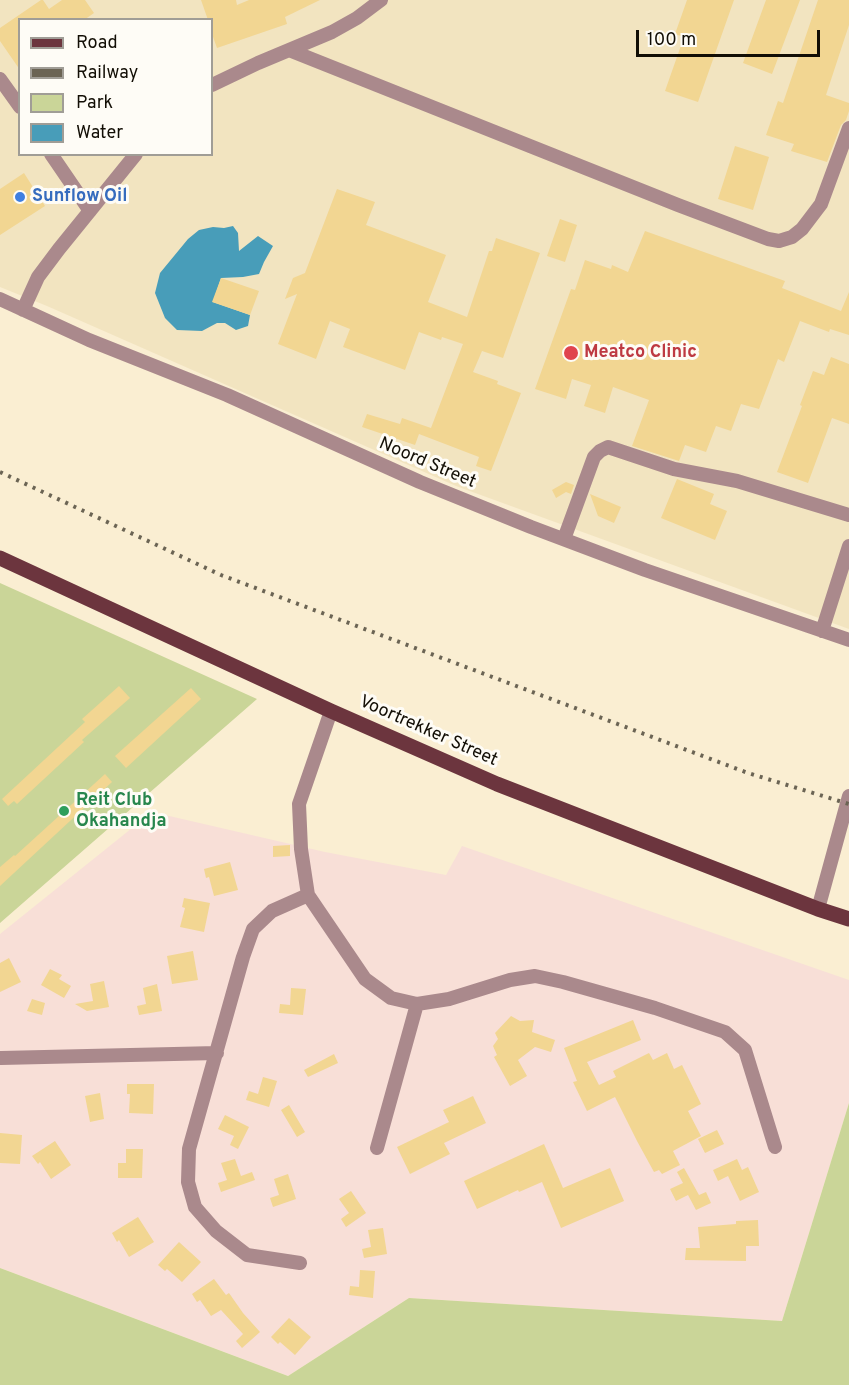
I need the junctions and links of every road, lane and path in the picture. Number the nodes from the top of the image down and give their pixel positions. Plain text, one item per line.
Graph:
1 (381, 0) edge
2 (289, 50) junction
3 (0, 79) edge
4 (213, 85) edge
5 (18, 104) edge
6 (849, 128) edge
7 (52, 156) edge
8 (134, 156) edge
9 (90, 211) junction
10 (0, 298) edge
11 (22, 310) junction
12 (849, 515) edge
13 (564, 539) junction
14 (849, 546) edge
15 (0, 558) edge
16 (822, 631) junction
17 (849, 640) edge
18 (331, 711) junction
19 (849, 796) edge
20 (308, 895) junction
21 (818, 909) junction
22 (849, 919) edge
23 (417, 1004) junction
24 (217, 1053) junction
25 (1, 1058) edge
26 (775, 1147) dead end
27 (377, 1148) dead end
28 (300, 1263) dead end

1 - 2 street
2 - 4 street
2 - 6 street
3 - 5 street
7 - 9 street
8 - 9 street
9 - 11 street
10 - 11 street, Noord Street
11 - 13 street, Noord Street
12 - 13 street
13 - 16 street, Noord Street
14 - 16 street
15 - 18 main road, Voortrekker Street
16 - 17 street, Noord Street
18 - 20 street
18 - 21 main road, Voortrekker Street
19 - 21 street
20 - 23 street
20 - 24 street
21 - 22 main road, Voortrekker Street
23 - 26 street
23 - 27 street
24 - 25 street
24 - 28 street

